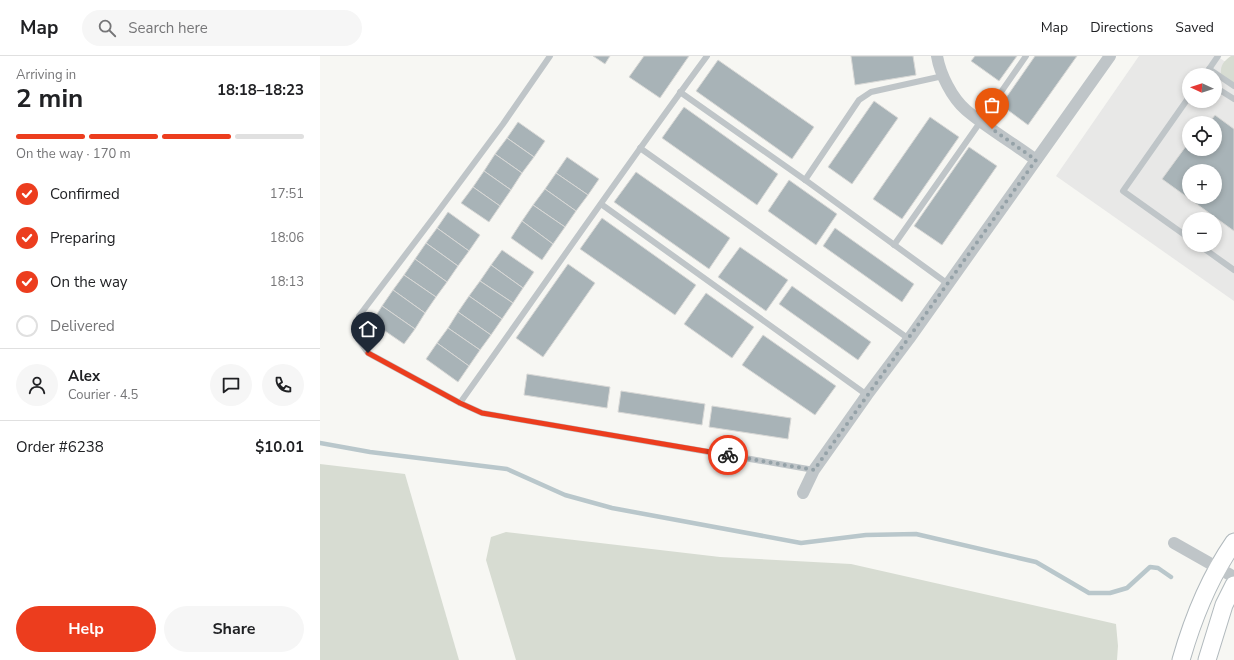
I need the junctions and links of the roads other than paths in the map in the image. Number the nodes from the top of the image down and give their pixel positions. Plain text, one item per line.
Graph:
1 (550, 56) edge
2 (707, 56) edge
3 (937, 56) edge
4 (1026, 56) edge
5 (1110, 56) edge
6 (1218, 56) edge
7 (1210, 68) edge
8 (943, 76) junction
9 (1222, 78) edge
10 (1234, 86) edge
11 (1222, 91) edge
12 (680, 92) junction
13 (1234, 99) edge
14 (1182, 107) edge
15 (981, 121) junction
16 (640, 148) junction
17 (1036, 160) junction
18 (805, 180) junction
19 (601, 204) junction
20 (1182, 233) edge
21 (894, 245) junction
22 (1209, 252) edge
23 (1234, 270) edge
24 (948, 284) junction
25 (909, 339) junction
26 (867, 395) junction
27 (460, 403) junction
28 (814, 470) junction
29 (803, 493) dead end
30 (1234, 542) edge
31 (1174, 543) dead end
32 (1218, 568) junction
33 (1234, 577) edge
34 (1234, 585) edge
35 (1181, 660) edge
36 (1207, 660) edge

1 - 27 lane
2 - 12 lane
3 - 8 street
4 - 15 lane
5 - 17 street
6 - 7 lane
8 - 15 street
8 - 18 lane
9 - 10 lane
11 - 13 lane
12 - 16 lane
12 - 18 lane
14 - 20 lane
15 - 17 street
15 - 21 lane
16 - 19 lane
16 - 25 lane
17 - 24 street
18 - 21 lane
19 - 26 lane
19 - 27 lane
21 - 24 lane
22 - 23 lane
24 - 25 street
25 - 26 street
26 - 28 street
27 - 28 lane
28 - 29 street
30 - 32 street
31 - 32 street
32 - 33 street
32 - 35 street
34 - 36 street

